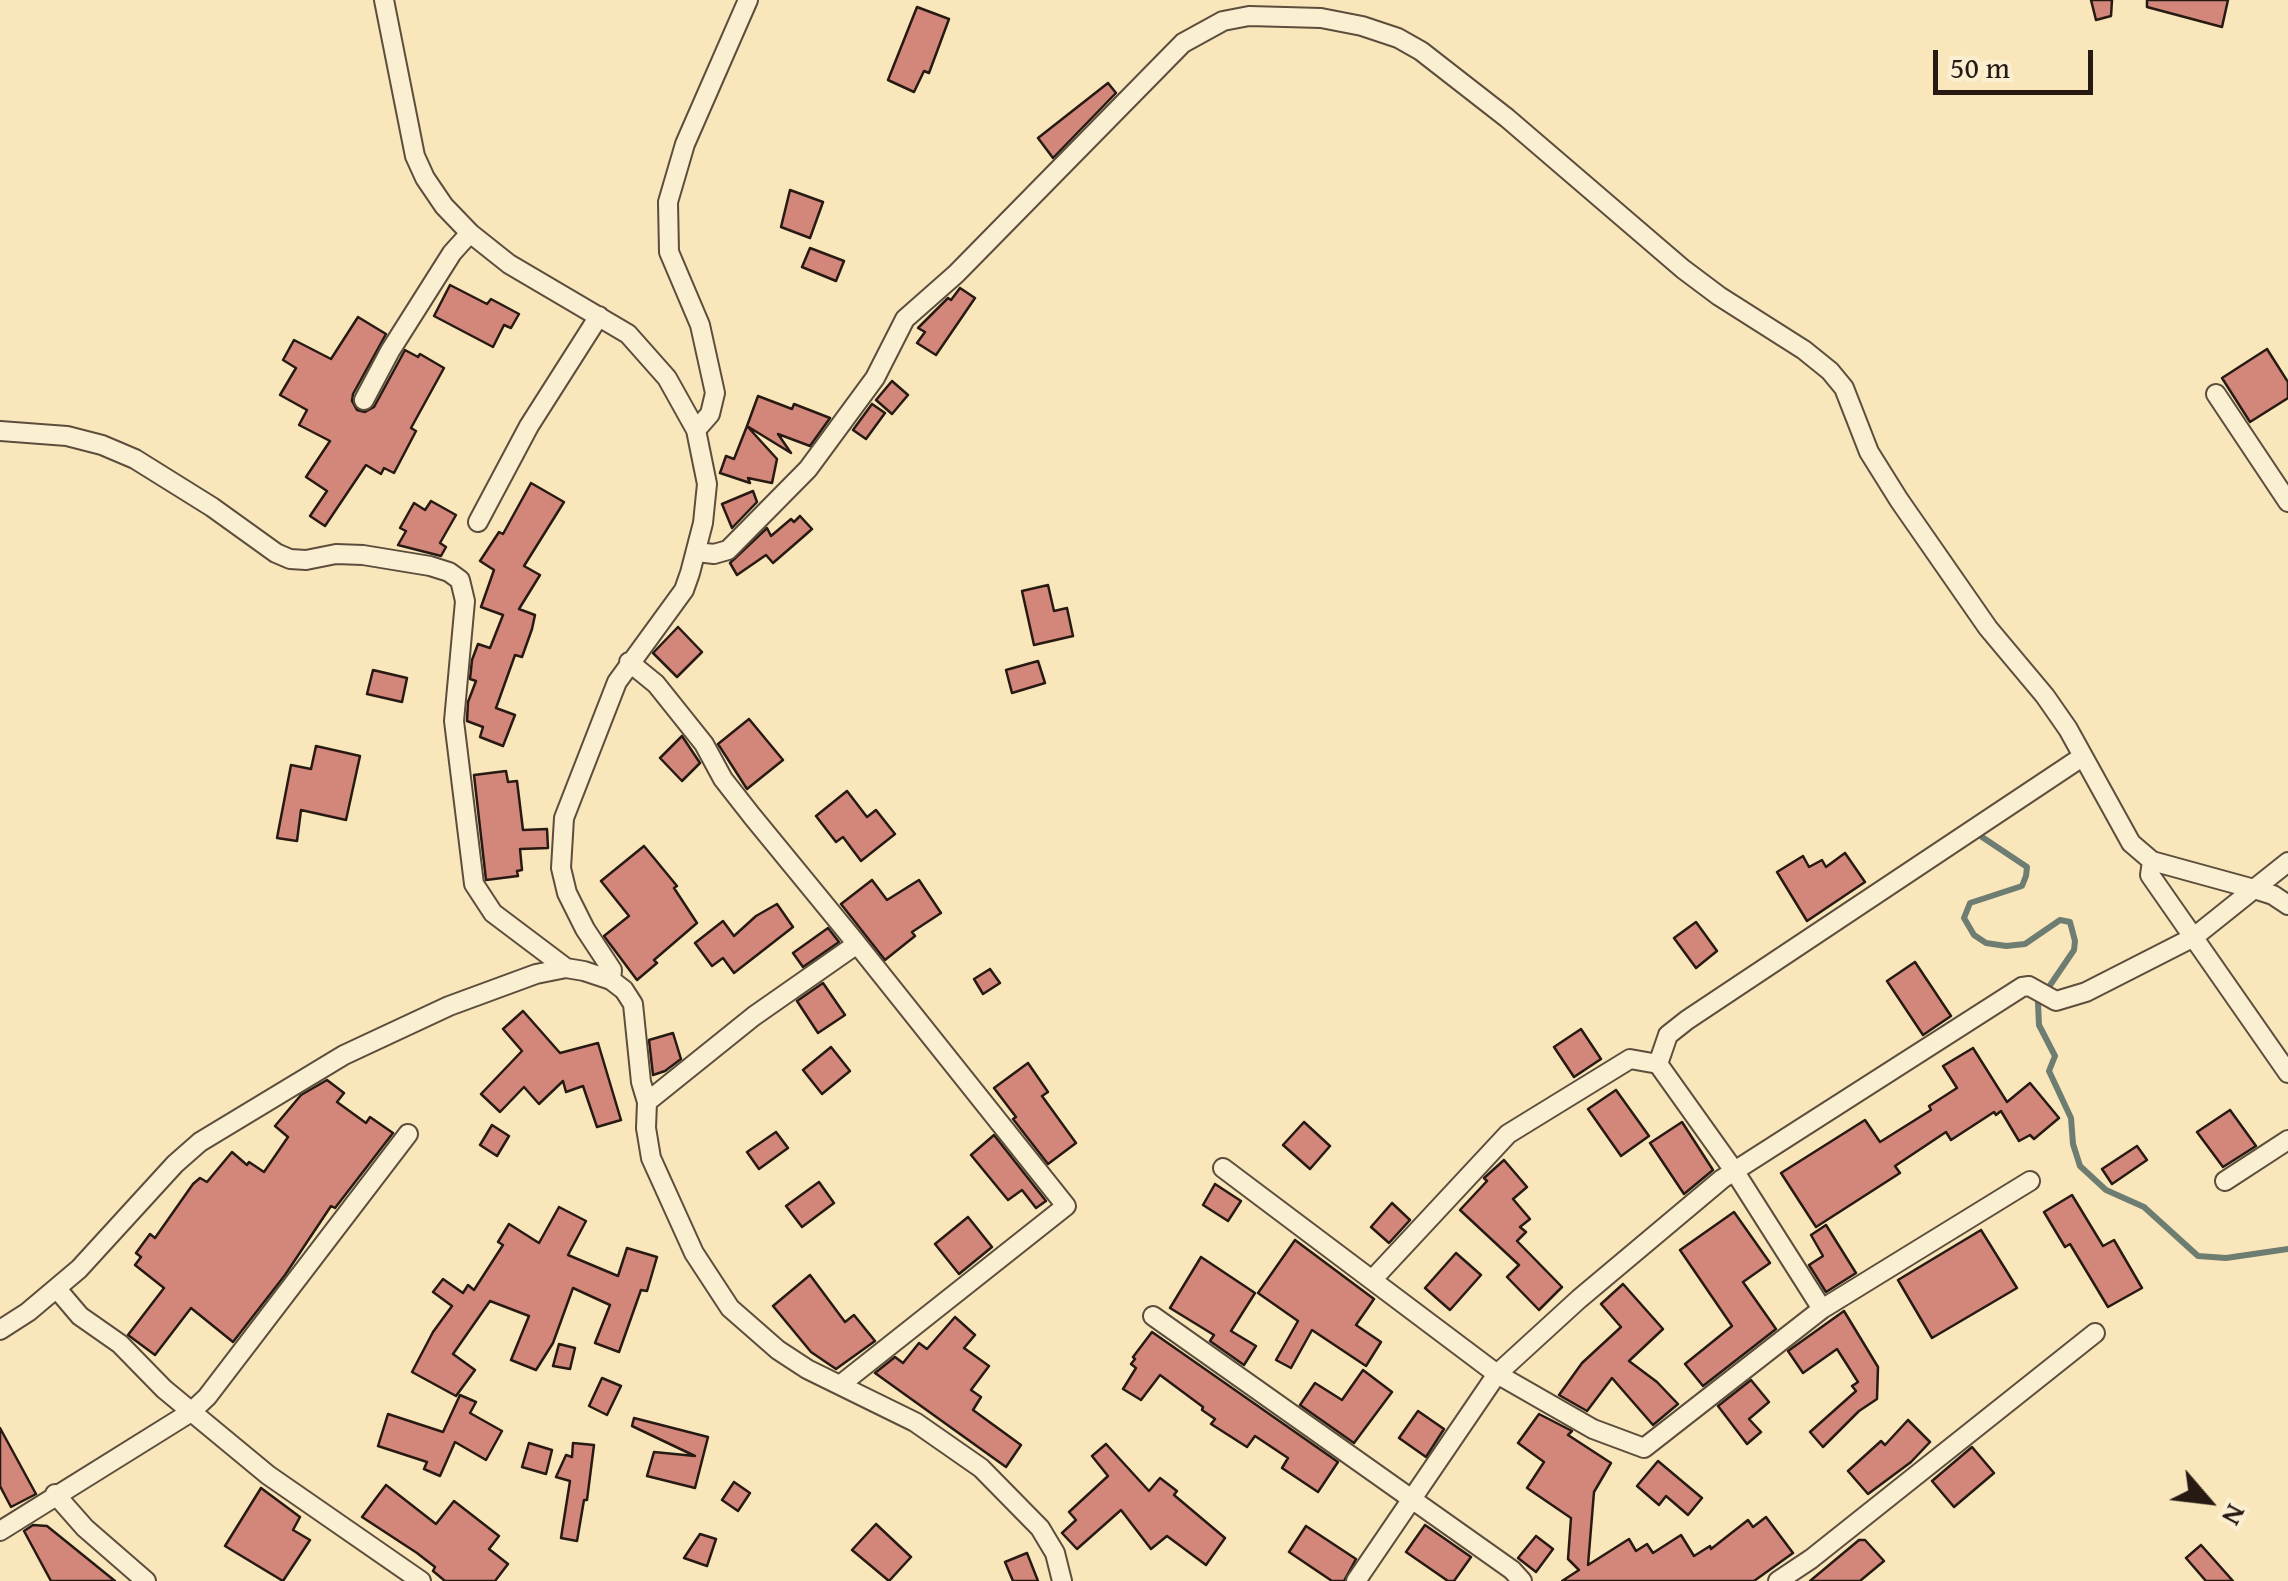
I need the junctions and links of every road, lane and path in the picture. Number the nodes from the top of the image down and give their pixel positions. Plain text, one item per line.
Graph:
1 (384, 0) edge
2 (748, 0) edge
3 (470, 233) junction
4 (600, 316) junction
5 (2216, 394) dead end
6 (364, 400) dead end
7 (696, 430) junction
8 (0, 431) edge
9 (2288, 502) edge
10 (478, 522) dead end
11 (697, 552) junction
12 (629, 662) junction
13 (2082, 757) junction
14 (2152, 862) junction
15 (2288, 862) edge
16 (2254, 889) junction
17 (2288, 905) edge
18 (2194, 937) junction
19 (857, 944) junction
20 (566, 968) junction
21 (611, 980) junction
22 (1658, 1064) junction
23 (2288, 1073) edge
24 (648, 1102) junction
25 (408, 1134) dead end
26 (2288, 1140) edge
27 (1223, 1168) dead end
28 (1735, 1172) junction
29 (2030, 1181) dead end
30 (2225, 1181) dead end
31 (1372, 1280) junction
32 (57, 1289) junction
33 (1822, 1308) junction
34 (1152, 1316) dead end
35 (0, 1330) edge
36 (2095, 1333) dead end
37 (1497, 1374) junction
38 (840, 1386) junction
39 (191, 1412) junction
40 (55, 1494) junction
41 (1411, 1500) junction
42 (0, 1531) edge
43 (146, 1581) edge
44 (421, 1581) edge
45 (1062, 1581) edge
46 (1356, 1581) edge
47 (1522, 1581) edge
48 (1778, 1581) edge

1 - 3 street
2 - 7 street
3 - 4 street
3 - 6 street
4 - 7 street
4 - 10 street
5 - 9 street
7 - 11 street
8 - 20 street
11 - 12 street
11 - 13 street
12 - 19 street
12 - 21 street
13 - 14 street
13 - 22 street
14 - 16 street
14 - 18 street
15 - 16 street
16 - 17 street
16 - 18 street
18 - 23 street
18 - 28 street
19 - 24 street
19 - 38 street
20 - 21 street
20 - 32 street
21 - 24 street
22 - 28 street
22 - 31 street
24 - 38 street
25 - 39 street
26 - 30 street
27 - 31 street
28 - 33 street
28 - 37 street
29 - 33 street
31 - 37 street
32 - 35 street
32 - 39 street
33 - 37 street
34 - 41 street
36 - 48 street
37 - 41 street
38 - 45 street
39 - 40 street
39 - 44 street
40 - 42 street
40 - 43 street
41 - 46 street
41 - 47 street

